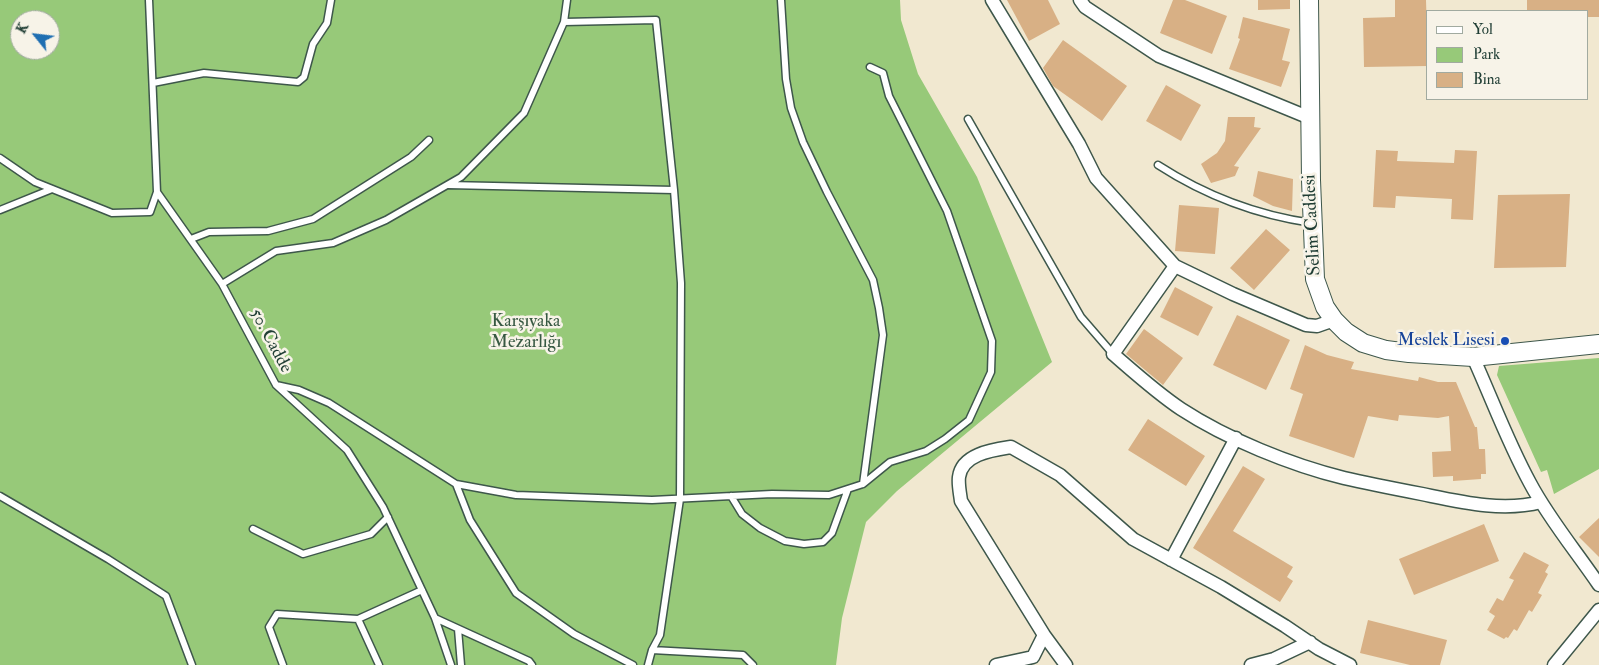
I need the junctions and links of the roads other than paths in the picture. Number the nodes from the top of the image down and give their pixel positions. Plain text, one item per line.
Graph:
1 (150, 0) edge
2 (331, 0) edge
3 (567, 0) edge
4 (781, 0) edge
5 (992, 0) edge
6 (1080, 0) edge
7 (1308, 0) edge
8 (564, 22) junction
9 (870, 67) dead end
10 (153, 83) junction
11 (1310, 118) junction
12 (968, 120) dead end
13 (429, 140) dead end
14 (0, 158) edge
15 (1158, 165) dead end
16 (447, 185) junction
17 (52, 189) junction
18 (674, 190) junction
19 (158, 192) junction
20 (0, 210) edge
21 (1313, 223) junction
22 (191, 239) junction
23 (1175, 266) junction
24 (222, 284) junction
25 (1334, 320) junction
26 (1599, 344) edge
27 (1113, 354) junction
28 (1473, 357) junction
29 (276, 385) junction
30 (1236, 438) junction
31 (456, 484) junction
32 (863, 484) junction
33 (848, 489) junction
34 (0, 496) edge
35 (731, 496) junction
36 (680, 499) junction
37 (1541, 502) junction
38 (388, 517) junction
39 (253, 529) dead end
40 (1171, 560) junction
41 (1599, 585) edge
42 (422, 590) junction
43 (1599, 610) edge
44 (435, 618) junction
45 (358, 619) junction
46 (458, 629) junction
47 (1044, 635) junction
48 (1310, 642) junction
49 (652, 650) junction
50 (192, 665) edge
51 (283, 665) edge
52 (379, 665) edge
53 (451, 665) edge
54 (461, 665) edge
55 (532, 665) edge
56 (633, 665) edge
57 (648, 665) edge
58 (753, 665) edge
59 (996, 665) edge
60 (1066, 665) edge
61 (1251, 665) edge
62 (1350, 665) edge
63 (1554, 665) edge

1 - 10 lane
2 - 10 lane
3 - 8 lane
4 - 32 lane
5 - 23 street
6 - 11 street
7 - 11 main road, Selim Caddesi
8 - 16 lane
8 - 18 lane
9 - 32 lane
10 - 19 lane
11 - 21 main road, Selim Caddesi
12 - 27 lane
13 - 22 lane
14 - 17 lane
15 - 21 lane
16 - 18 lane
16 - 24 lane
17 - 19 lane
17 - 20 lane
18 - 36 lane
19 - 22 lane, 50. Cadde
21 - 25 main road, Selim Caddesi
22 - 24 lane, 50. Cadde
23 - 25 street
23 - 27 street
24 - 29 lane, 50. Cadde
25 - 28 main road, Selim Caddesi
26 - 28 main road, Selim Caddesi
27 - 30 street
28 - 37 street
29 - 31 lane
29 - 38 lane, 50. Cadde
30 - 37 street
30 - 40 street
31 - 36 lane
31 - 56 lane
32 - 33 lane
33 - 35 lane
33 - 35 lane
34 - 50 lane
35 - 36 lane
36 - 49 lane
37 - 41 street
38 - 39 lane
38 - 42 lane, 50. Cadde
40 - 47 street
40 - 48 street
42 - 44 lane, 50. Cadde
42 - 45 lane
43 - 63 street
44 - 46 lane
44 - 53 lane, 50. Cadde
45 - 51 lane
45 - 52 lane
46 - 54 lane
46 - 55 lane
47 - 59 street
47 - 60 street
48 - 61 street
48 - 62 street
49 - 57 lane
49 - 58 lane

